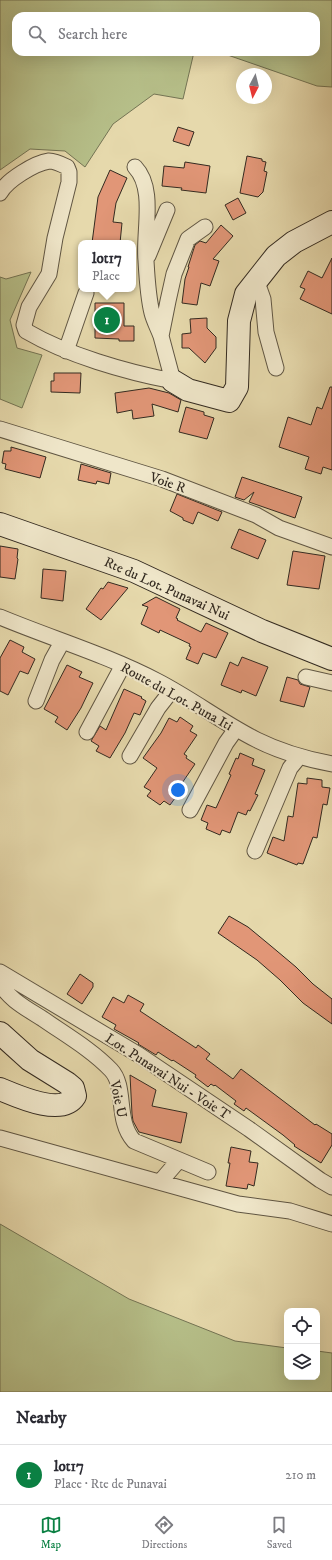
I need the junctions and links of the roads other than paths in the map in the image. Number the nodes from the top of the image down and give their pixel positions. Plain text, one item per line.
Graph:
1 (135, 167) dead end
2 (0, 193) edge
3 (167, 210) dead end
4 (332, 222) edge
5 (205, 227) dead end
6 (145, 260) junction
7 (257, 282) junction
8 (86, 293) dead end
9 (161, 336) junction
10 (66, 350) junction
11 (276, 368) dead end
12 (173, 382) junction
13 (0, 429) edge
14 (0, 524) edge
15 (332, 547) edge
16 (0, 617) edge
17 (62, 642) junction
18 (332, 659) edge
19 (123, 665) junction
20 (306, 677) dead end
21 (332, 683) edge
22 (172, 690) junction
23 (36, 701) dead end
24 (236, 729) junction
25 (87, 732) dead end
26 (130, 756) dead end
27 (299, 757) junction
28 (332, 764) edge
29 (190, 810) dead end
30 (255, 851) dead end
31 (0, 972) edge
32 (0, 982) edge
33 (0, 1033) edge
34 (0, 1089) edge
35 (0, 1138) edge
36 (179, 1160) junction
37 (208, 1172) dead end
38 (160, 1182) junction
39 (332, 1187) edge
40 (332, 1224) edge

1 - 6 street
2 - 10 street
3 - 6 street
4 - 7 main road
5 - 9 street
6 - 9 street
7 - 11 street
7 - 12 main road
8 - 10 street
9 - 12 street
10 - 12 street
13 - 15 street, Voie R
14 - 18 main road, Rte du Lot. Punavai Nui
16 - 17 street, Route du Lot. Puna Iti
17 - 19 street, Route du Lot. Puna Iti
17 - 23 street
19 - 22 street, Route du Lot. Puna Iti
19 - 25 street
20 - 21 street
22 - 24 street, Route du Lot. Puna Iti
22 - 26 street
24 - 27 street, Route du Lot. Puna Iti
24 - 29 street
27 - 28 street, Route du Lot. Puna Iti
27 - 30 street
31 - 39 street, Lot. Punavai Nui - Voie T
32 - 36 street, Voie U
33 - 34 main road
35 - 38 street
36 - 37 street, Voie U
36 - 38 street
38 - 40 street

